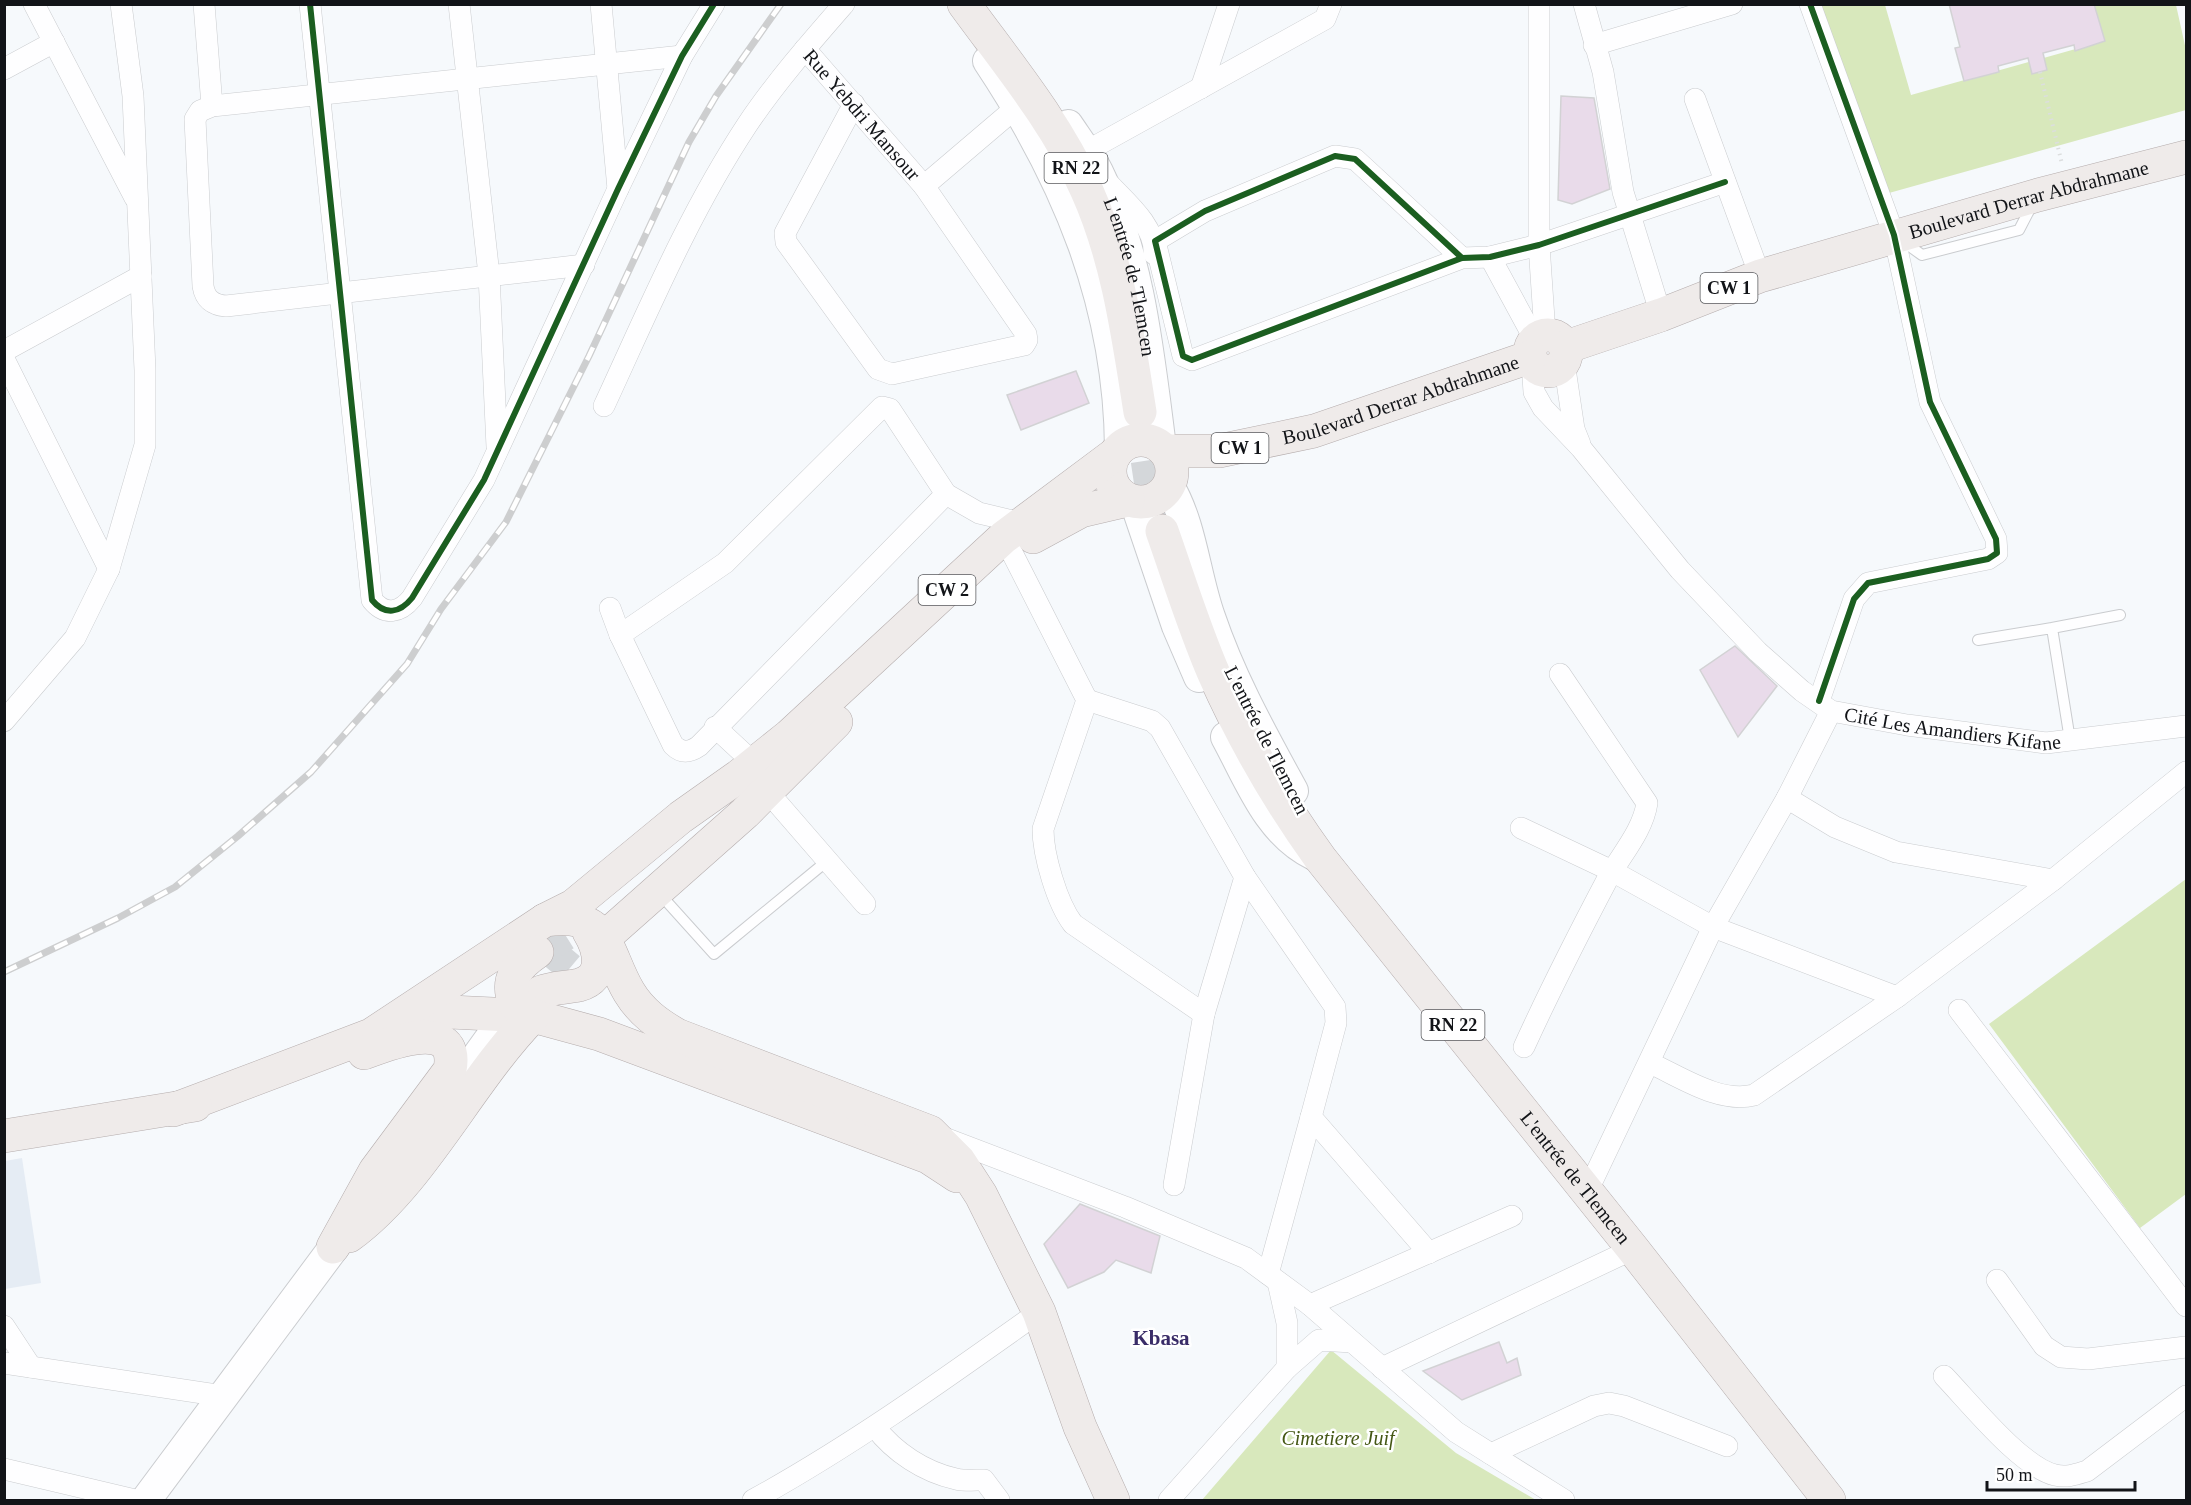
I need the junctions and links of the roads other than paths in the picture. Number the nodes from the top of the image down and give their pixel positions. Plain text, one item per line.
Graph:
1 (34, 4) edge
2 (121, 4) edge
3 (204, 4) edge
4 (310, 4) edge
5 (459, 4) edge
6 (601, 4) edge
7 (714, 4) edge
8 (844, 4) edge
9 (953, 4) edge
10 (964, 4) edge
11 (979, 4) edge
12 (1229, 4) edge
13 (1331, 4) edge
14 (1539, 4) edge
15 (1584, 4) edge
16 (1732, 4) edge
17 (1810, 4) edge
18 (54, 42) junction
19 (1594, 45) junction
20 (805, 49) junction
21 (682, 56) junction
22 (606, 64) junction
23 (4, 69) edge
24 (468, 78) junction
25 (1201, 88) junction
26 (320, 94) junction
27 (1695, 99) dead end
28 (854, 104) junction
29 (212, 106) junction
30 (1018, 106) junction
31 (2187, 157) edge
32 (1091, 162) junction
33 (1725, 182) junction
34 (924, 186) junction
35 (618, 189) junction
36 (138, 204) junction
37 (1631, 214) junction
38 (1894, 235) junction
39 (1155, 241) junction
40 (1539, 245) junction
41 (1490, 257) junction
42 (1462, 258) junction
43 (584, 266) junction
44 (489, 275) junction
45 (141, 276) junction
46 (1760, 276) junction
47 (340, 292) junction
48 (1142, 309) junction
49 (1661, 315) junction
50 (1545, 350) junction
51 (4, 351) edge
52 (4, 359) edge
53 (604, 406) dead end
54 (1140, 412) tunnel mouth
55 (1581, 447) junction
56 (497, 451) junction
57 (1117, 452) junction
58 (1167, 466) junction
59 (946, 494) junction
60 (1132, 501) junction
61 (1162, 531) tunnel mouth
62 (1007, 542) junction
63 (109, 569) junction
64 (610, 608) dead end
65 (2120, 615) dead end
66 (2052, 628) junction
67 (620, 635) junction
68 (1978, 640) dead end
69 (1560, 674) dead end
70 (1087, 700) junction
71 (1825, 706) junction
72 (4, 721) edge
73 (2187, 726) edge
74 (715, 727) junction
75 (2070, 740) junction
76 (2187, 772) edge
77 (757, 781) junction
78 (1787, 798) junction
79 (1521, 828) dead end
80 (1320, 858) junction
81 (827, 861) junction
82 (1612, 871) junction
83 (1245, 877) junction
84 (2053, 880) junction
85 (657, 890) junction
86 (865, 904) dead end
87 (544, 921) junction
88 (594, 925) junction
89 (1713, 927) junction
90 (537, 952) tunnel mouth
91 (1897, 998) junction
92 (537, 1004) junction
93 (1959, 1010) dead end
94 (1204, 1014) junction
95 (402, 1016) junction
96 (496, 1030) dead end
97 (1524, 1047) dead end
98 (1650, 1063) junction
99 (173, 1110) junction
100 (1311, 1116) junction
101 (930, 1132) junction
102 (4, 1136) edge
103 (1174, 1185) dead end
104 (1587, 1192) junction
105 (981, 1195) junction
106 (1512, 1216) dead end
107 (333, 1247) junction
108 (1633, 1249) junction
109 (1429, 1253) junction
110 (1273, 1278) junction
111 (1997, 1280) dead end
112 (1310, 1305) junction
113 (2186, 1305) edge
114 (1039, 1312) junction
115 (4, 1326) edge
116 (1352, 1342) junction
117 (2187, 1347) edge
118 (4, 1363) edge
119 (31, 1367) junction
120 (1287, 1368) junction
121 (1382, 1368) junction
122 (1944, 1376) dead end
123 (223, 1396) junction
124 (2187, 1396) edge
125 (875, 1427) junction
126 (1727, 1446) dead end
127 (1491, 1454) junction
128 (4, 1469) edge
129 (135, 1500) edge
130 (146, 1500) edge
131 (753, 1500) edge
132 (999, 1500) edge
133 (1113, 1500) edge
134 (1169, 1500) edge
135 (1564, 1500) edge
136 (1829, 1500) edge

1 - 18 street
2 - 36 street
3 - 29 street
4 - 26 street
5 - 24 street
6 - 22 street
7 - 21 street
8 - 20 street, Rue Yebdri Mansour
9 - 30 main road, L'entrée de Tlemcen
10 - 54 main road, L'entrée de Tlemcen / RN 22
11 - 32 main road, L'entrée de Tlemcen
12 - 25 street
13 - 25 street
14 - 40 street
15 - 19 street
16 - 19 street
17 - 38 street
18 - 23 street
18 - 36 street
19 - 37 street
20 - 28 street, Rue Yebdri Mansour
20 - 53 street
21 - 22 street
21 - 35 street
22 - 24 street
22 - 35 street
24 - 26 street
24 - 44 street
25 - 32 street
26 - 29 street
26 - 47 street
27 - 33 street
28 - 34 street, Rue Yebdri Mansour
28 - 34 street
29 - 47 street
30 - 34 street, Rue Yebdri Mansour
30 - 57 main road, L'entrée de Tlemcen
31 - 38 main road, Boulevard Derrar Abdrahmane / CW 1
32 - 39 street
32 - 48 main road, L'entrée de Tlemcen
33 - 37 street
33 - 46 street
35 - 43 street
36 - 45 street
37 - 40 street
37 - 49 street
38 - 46 main road, Boulevard Derrar Abdrahmane / CW 1
38 - 71 street
39 - 42 street
39 - 42 street
39 - 48 street
40 - 41 street
40 - 50 street
41 - 42 street
41 - 50 street
43 - 44 street
43 - 56 street
44 - 47 street
44 - 56 street
45 - 51 street
45 - 63 street
46 - 49 main road, Boulevard Derrar Abdrahmane / CW 1
47 - 56 street
48 - 58 main road, L'entrée de Tlemcen
49 - 50 main road, Boulevard Derrar Abdrahmane / CW 1
50 - 55 street
50 - 55 street, Cité Les Amandiers Kifane
50 - 58 main road, Boulevard Derrar Abdrahmane / CW 1
52 - 63 street
55 - 71 street, Cité Les Amandiers Kifane
57 - 58 main road
57 - 60 main road
57 - 62 main road, CW 2
58 - 60 main road
58 - 80 main road, L'entrée de Tlemcen
59 - 62 street
59 - 67 street
59 - 74 street
60 - 62 main road, CW 2
60 - 80 main road, L'entrée de Tlemcen
61 - 80 main road, L'entrée de Tlemcen / RN 22
62 - 70 street
62 - 77 main road, CW 2
63 - 72 street
64 - 67 street
65 - 66 lane
66 - 68 lane
66 - 75 lane
67 - 74 street
69 - 82 street
70 - 83 street
70 - 94 street
71 - 75 street, Cité Les Amandiers Kifane
71 - 78 street
73 - 75 street, Cité Les Amandiers Kifane
74 - 77 street
76 - 84 street
77 - 81 street
77 - 85 main road
77 - 87 main road
77 - 88 main road
78 - 84 street
78 - 89 street
79 - 82 street
80 - 104 main road, L'entrée de Tlemcen / RN 22
81 - 85 lane
81 - 86 street
82 - 89 street
82 - 97 street
83 - 94 street
83 - 100 street
84 - 91 street
85 - 88 main road
87 - 88 main road
87 - 95 main road
88 - 92 main road
88 - 101 main road
89 - 91 street
89 - 98 street
90 - 92 main road
91 - 98 street
92 - 95 main road
92 - 105 main road
92 - 107 main road
93 - 113 street
94 - 103 street
95 - 99 main road
96 - 107 main road
98 - 104 street
99 - 102 main road
99 - 107 main road
100 - 109 street
100 - 110 street
101 - 105 main road
101 - 110 street
104 - 108 main road, L'entrée de Tlemcen / RN 22
105 - 114 main road
106 - 109 street
107 - 123 main road
108 - 121 street
108 - 136 main road, L'entrée de Tlemcen / RN 22
109 - 112 street
110 - 112 street
110 - 120 street
111 - 117 street
112 - 116 street
114 - 125 street
114 - 133 main road
115 - 119 street
116 - 120 street
116 - 121 street
118 - 119 street
119 - 123 street
120 - 134 street
121 - 127 street
122 - 124 street
123 - 130 main road
125 - 131 street
125 - 132 street
126 - 127 street
127 - 135 street
128 - 129 street

